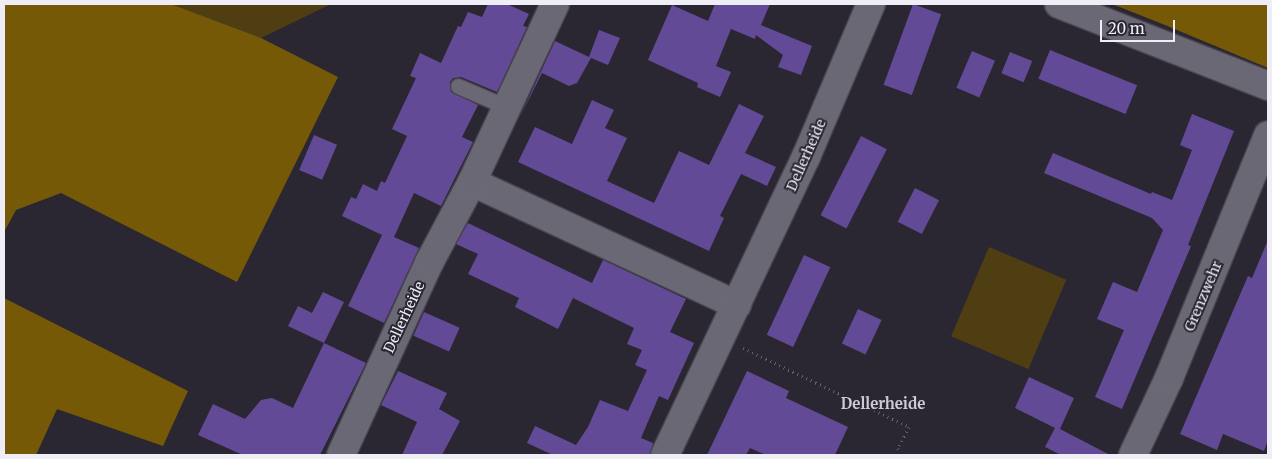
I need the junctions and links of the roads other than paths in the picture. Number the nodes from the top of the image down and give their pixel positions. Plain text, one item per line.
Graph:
1 (555, 4) edge
2 (870, 4) edge
3 (1059, 4) edge
4 (458, 86) dead end
5 (1268, 86) edge
6 (507, 107) junction
7 (1268, 135) edge
8 (472, 182) junction
9 (737, 304) junction
10 (341, 455) edge
11 (665, 455) edge
12 (1133, 455) edge

1 - 6 street, Dellerheide
2 - 9 street, Dellerheide
3 - 5 street
4 - 6 lane
6 - 8 street, Dellerheide
7 - 12 street, Grenzwehr
8 - 9 street
8 - 10 street, Dellerheide
9 - 11 street, Dellerheide

